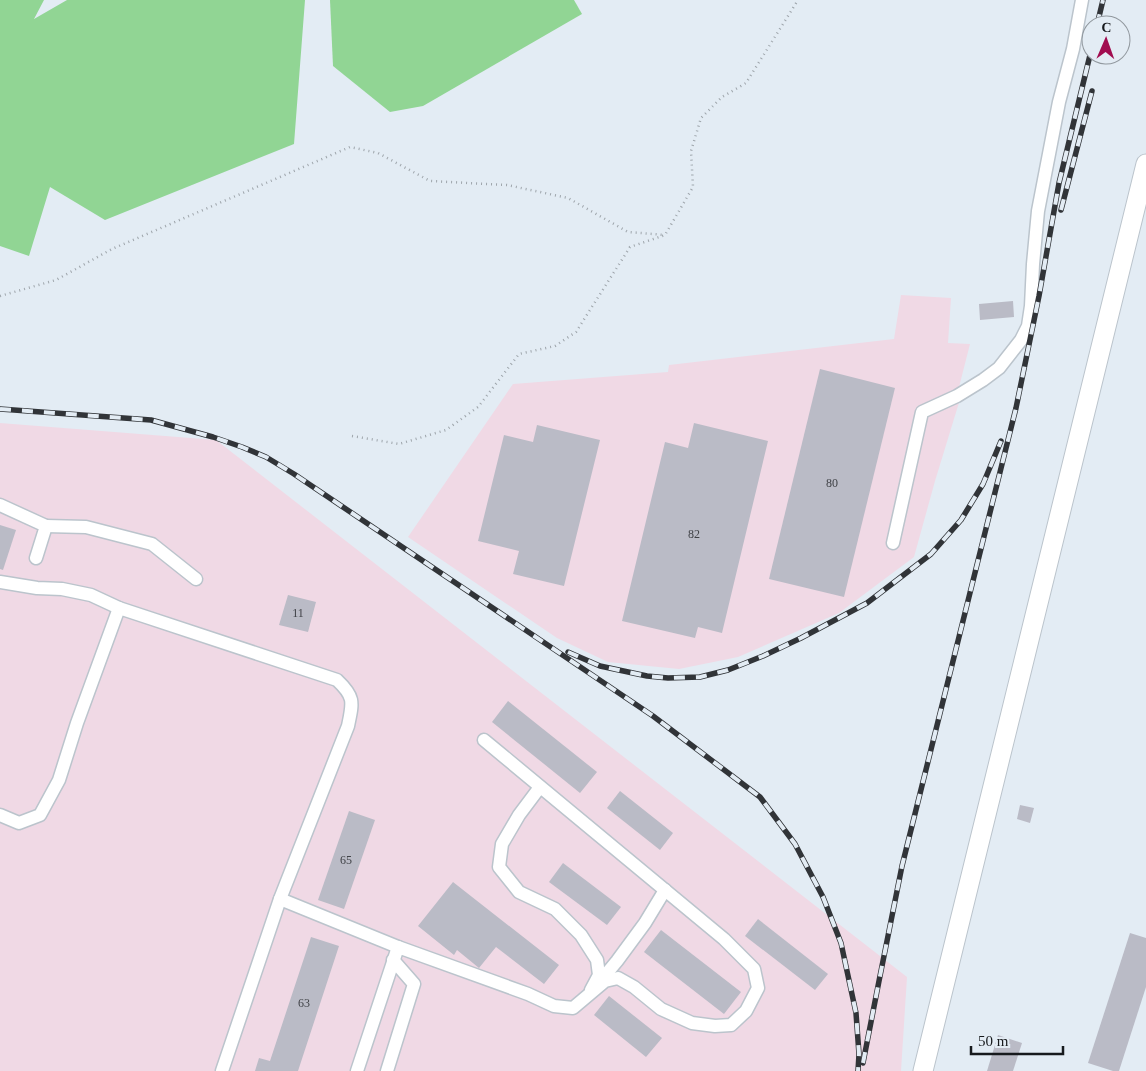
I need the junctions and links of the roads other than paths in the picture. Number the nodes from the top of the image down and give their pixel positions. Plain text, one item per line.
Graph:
1 (1082, 0) edge
2 (1146, 164) edge
3 (0, 505) edge
4 (46, 526) junction
5 (893, 543) dead end
6 (36, 558) dead end
7 (196, 579) dead end
8 (0, 582) edge
9 (119, 608) junction
10 (484, 740) dead end
11 (540, 787) junction
12 (0, 815) edge
13 (665, 890) junction
14 (280, 899) junction
15 (398, 947) junction
16 (393, 960) junction
17 (589, 994) junction
18 (222, 1071) edge
19 (357, 1071) edge
20 (387, 1071) edge
21 (923, 1071) edge

1 - 5 street
2 - 21 highway
3 - 4 street
4 - 6 street
4 - 7 street
8 - 9 street
9 - 12 street
9 - 14 street
10 - 11 street
11 - 13 street
11 - 17 street
13 - 17 street
13 - 17 street
14 - 15 street
14 - 18 street
15 - 16 street
15 - 17 street
16 - 19 street
16 - 20 street

